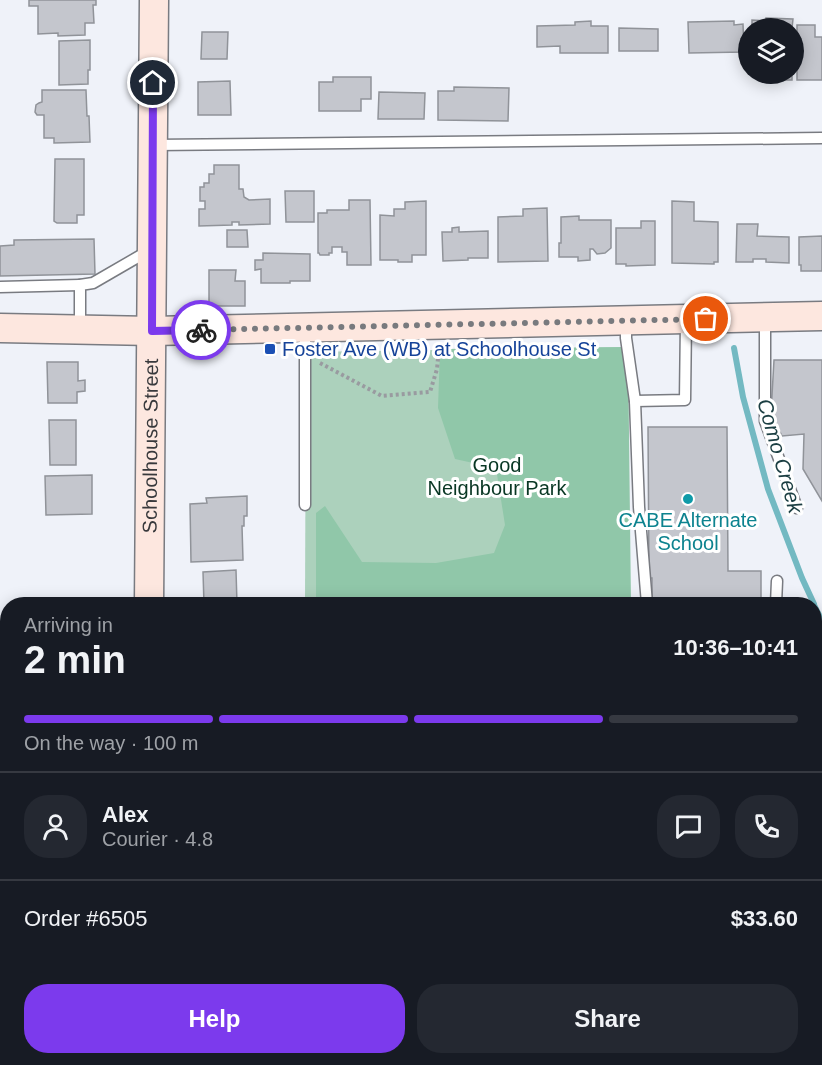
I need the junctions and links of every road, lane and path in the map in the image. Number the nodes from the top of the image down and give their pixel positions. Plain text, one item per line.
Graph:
1 (154, 0) edge
2 (822, 138) edge
3 (153, 145) junction
4 (152, 248) junction
5 (80, 285) junction
6 (0, 287) edge
7 (822, 316) edge
8 (765, 317) junction
9 (686, 319) junction
10 (627, 321) junction
11 (0, 328) edge
12 (80, 330) junction
13 (152, 331) junction
14 (304, 338) junction
15 (440, 342) dead end
16 (635, 402) junction
17 (305, 506) dead end
18 (797, 508) dead end
19 (777, 581) dead end
20 (149, 597) edge
21 (646, 597) edge
22 (776, 597) edge

1 - 3 street, Schoolhouse Street
2 - 3 lane
3 - 4 street, Schoolhouse Street
4 - 5 lane
4 - 13 street, Schoolhouse Street
5 - 6 lane
5 - 12 lane
7 - 8 street
8 - 9 street
8 - 18 lane
9 - 10 street
9 - 16 lane
10 - 14 street
10 - 16 lane
11 - 12 street
12 - 13 street
13 - 14 street
13 - 20 street, Schoolhouse Street
14 - 15 path
14 - 17 lane
16 - 21 lane
19 - 22 lane

